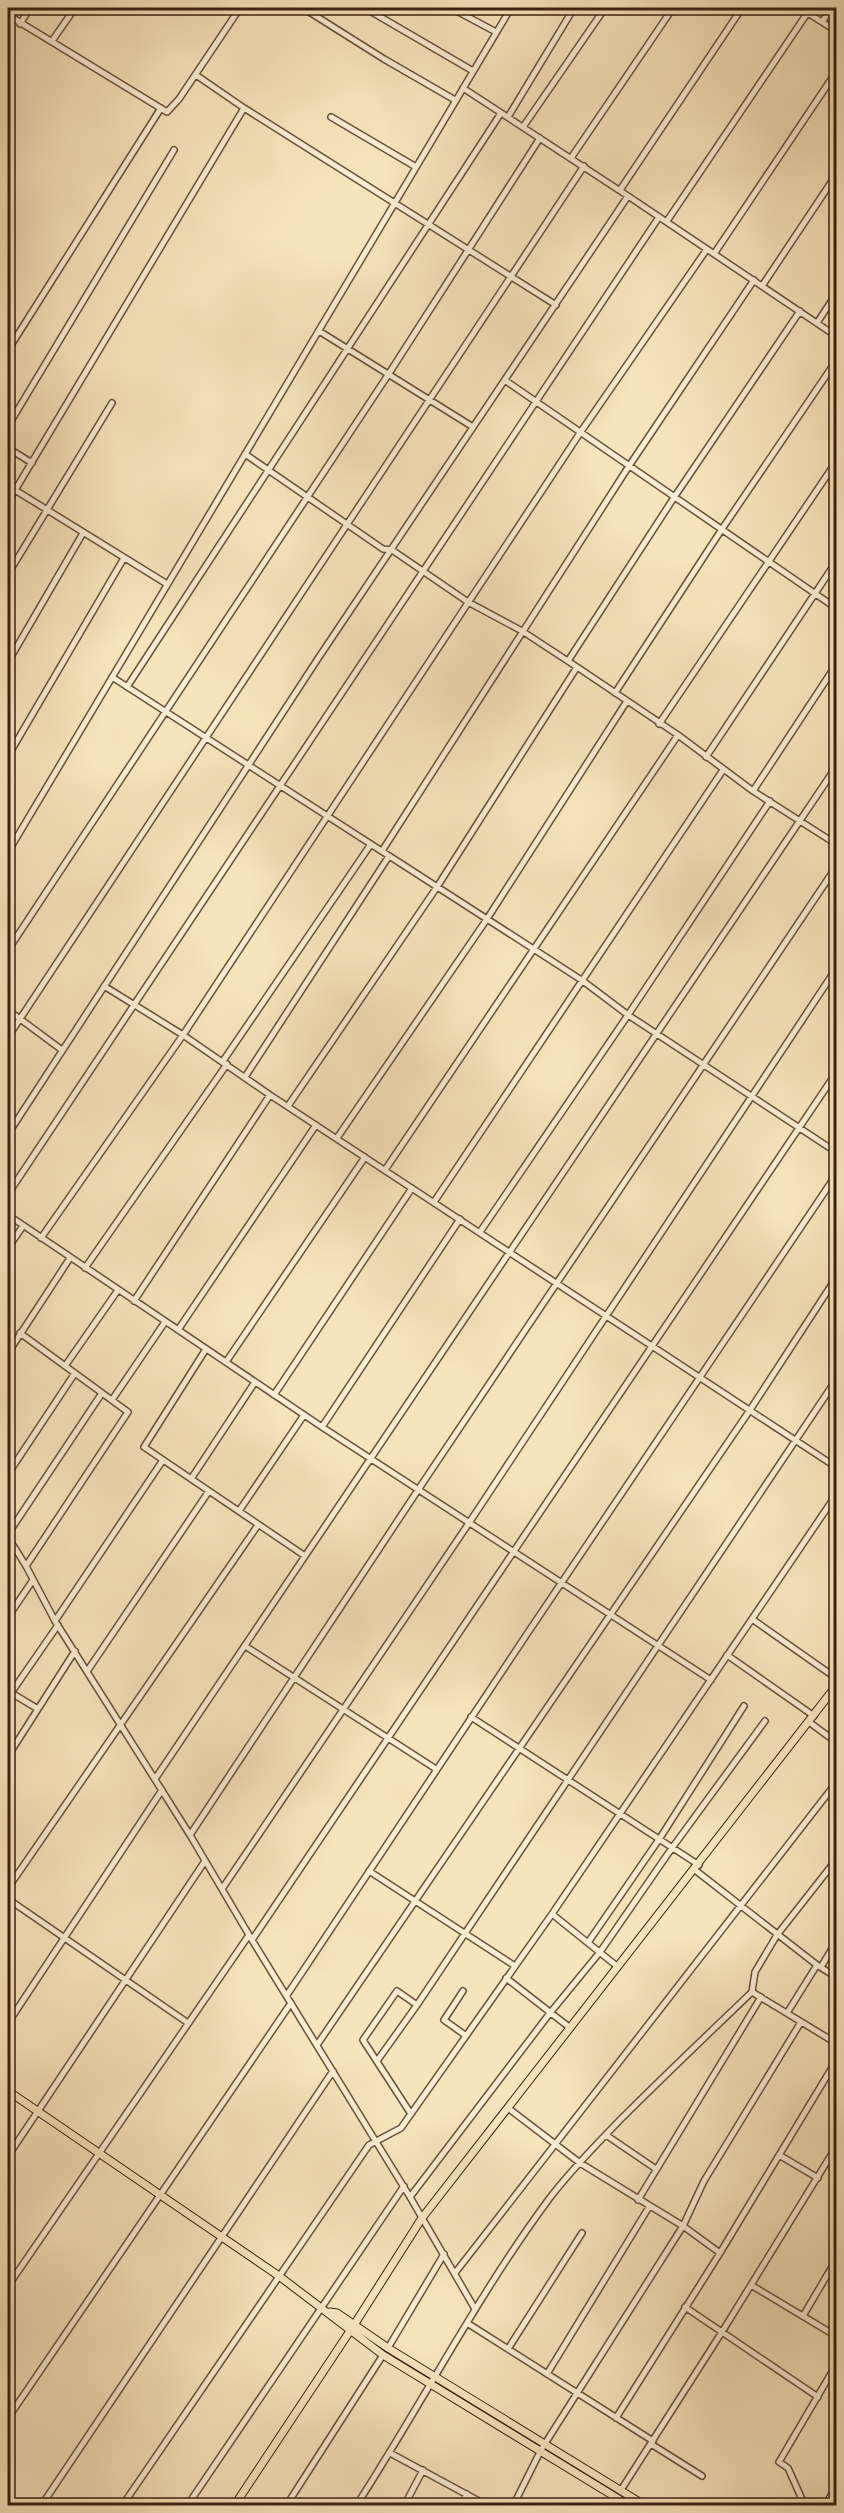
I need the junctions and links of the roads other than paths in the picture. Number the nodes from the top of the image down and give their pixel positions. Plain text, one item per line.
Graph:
1 (30, 8) edge
2 (75, 8) edge
3 (240, 8) edge
4 (303, 8) edge
5 (319, 8) edge
6 (365, 8) edge
7 (451, 8) edge
8 (511, 8) edge
9 (574, 8) edge
10 (605, 8) edge
11 (673, 8) edge
12 (742, 8) edge
13 (800, 8) edge
14 (831, 8) edge
15 (808, 12) junction
16 (8, 15) edge
17 (315, 15) junction
18 (822, 22) junction
19 (20, 24) junction
20 (496, 32) junction
21 (837, 32) edge
22 (52, 41) junction
23 (473, 71) junction
24 (837, 72) edge
25 (196, 75) junction
26 (463, 88) junction
27 (455, 100) junction
28 (161, 108) junction
29 (244, 108) junction
30 (501, 113) junction
31 (331, 117) dead end
32 (508, 117) junction
33 (523, 127) junction
34 (540, 138) junction
35 (174, 150) dead end
36 (571, 158) junction
37 (584, 166) junction
38 (416, 167) junction
39 (837, 175) edge
40 (620, 190) junction
41 (628, 195) junction
42 (395, 202) junction
43 (659, 217) junction
44 (667, 221) junction
45 (429, 223) junction
46 (470, 249) junction
47 (707, 249) junction
48 (714, 254) junction
49 (512, 276) junction
50 (754, 280) junction
51 (762, 286) junction
52 (837, 294) edge
53 (556, 305) junction
54 (800, 311) junction
55 (817, 323) junction
56 (319, 331) junction
57 (837, 336) edge
58 (347, 349) junction
59 (8, 350) edge
60 (837, 361) edge
61 (388, 375) junction
62 (506, 381) junction
63 (428, 399) junction
64 (112, 402) dead end
65 (535, 402) junction
66 (8, 426) edge
67 (473, 427) junction
68 (580, 433) junction
69 (8, 448) edge
70 (245, 454) junction
71 (837, 462) edge
72 (32, 463) junction
73 (629, 465) junction
74 (269, 471) junction
75 (15, 490) junction
76 (675, 496) junction
77 (307, 497) junction
78 (8, 502) edge
79 (46, 509) junction
80 (349, 524) junction
81 (722, 529) junction
82 (84, 532) junction
83 (392, 550) junction
84 (124, 558) junction
85 (769, 561) junction
86 (837, 562) edge
87 (422, 571) junction
88 (8, 574) edge
89 (167, 584) junction
90 (815, 593) junction
91 (468, 602) junction
92 (837, 608) edge
93 (522, 631) junction
94 (8, 662) edge
95 (568, 662) junction
96 (837, 665) edge
97 (577, 667) junction
98 (112, 677) junction
99 (128, 687) junction
100 (615, 693) junction
101 (627, 701) junction
102 (166, 712) junction
103 (659, 724) junction
104 (678, 735) junction
105 (206, 738) junction
106 (8, 756) edge
107 (706, 757) junction
108 (249, 765) junction
109 (837, 767) edge
110 (723, 770) junction
111 (279, 785) junction
112 (753, 791) junction
113 (770, 801) junction
114 (327, 816) junction
115 (800, 821) junction
116 (371, 844) junction
117 (837, 844) edge
118 (382, 851) junction
119 (8, 852) edge
120 (389, 856) junction
121 (837, 867) edge
122 (437, 887) junction
123 (487, 919) junction
124 (533, 949) junction
125 (8, 950) edge
126 (837, 969) edge
127 (583, 981) junction
128 (104, 986) junction
129 (133, 1003) junction
130 (8, 1010) edge
131 (628, 1015) junction
132 (20, 1019) junction
133 (656, 1033) junction
134 (183, 1035) junction
135 (8, 1037) edge
136 (62, 1050) junction
137 (225, 1063) junction
138 (703, 1064) junction
139 (837, 1073) edge
140 (245, 1077) junction
141 (270, 1095) junction
142 (752, 1096) junction
143 (288, 1106) junction
144 (316, 1125) junction
145 (800, 1128) junction
146 (8, 1134) edge
147 (337, 1138) junction
148 (837, 1152) edge
149 (365, 1157) junction
150 (385, 1170) junction
151 (837, 1174) edge
152 (412, 1188) junction
153 (8, 1194) edge
154 (434, 1202) junction
155 (8, 1215) edge
156 (460, 1219) junction
157 (23, 1226) junction
158 (480, 1232) junction
159 (41, 1238) junction
160 (8, 1248) edge
161 (509, 1251) junction
162 (70, 1258) junction
163 (85, 1268) junction
164 (837, 1278) edge
165 (558, 1283) junction
166 (118, 1290) junction
167 (134, 1301) junction
168 (606, 1314) junction
169 (165, 1322) junction
170 (178, 1330) junction
171 (20, 1334) junction
172 (652, 1345) junction
173 (206, 1349) junction
174 (8, 1353) edge
175 (226, 1362) junction
176 (65, 1366) junction
177 (75, 1373) junction
178 (701, 1376) junction
179 (837, 1380) edge
180 (255, 1382) junction
181 (102, 1393) junction
182 (274, 1395) junction
183 (112, 1400) junction
184 (750, 1410) junction
185 (304, 1415) junction
186 (322, 1427) junction
187 (796, 1440) junction
188 (371, 1458) junction
189 (163, 1460) junction
190 (837, 1467) edge
191 (8, 1474) edge
192 (191, 1479) junction
193 (418, 1490) junction
194 (209, 1491) junction
195 (837, 1495) edge
196 (239, 1512) junction
197 (469, 1523) junction
198 (258, 1525) junction
199 (8, 1536) edge
200 (514, 1551) junction
201 (305, 1556) junction
202 (26, 1566) junction
203 (33, 1580) junction
204 (561, 1582) junction
205 (611, 1614) junction
206 (8, 1617) edge
207 (752, 1618) junction
208 (57, 1623) junction
209 (245, 1646) junction
210 (659, 1646) junction
211 (75, 1652) junction
212 (727, 1655) junction
213 (88, 1670) junction
214 (294, 1677) junction
215 (837, 1678) edge
216 (711, 1680) junction
217 (837, 1686) edge
218 (9, 1692) edge
219 (744, 1706) dead end
220 (344, 1708) junction
221 (38, 1709) junction
222 (471, 1717) junction
223 (812, 1719) junction
224 (765, 1721) dead end
225 (121, 1723) junction
226 (389, 1738) junction
227 (837, 1742) edge
228 (520, 1749) junction
229 (8, 1755) edge
230 (436, 1770) junction
231 (155, 1779) junction
232 (568, 1780) junction
233 (837, 1783) edge
234 (162, 1790) junction
235 (621, 1814) junction
236 (190, 1835) junction
237 (660, 1838) junction
238 (672, 1848) junction
239 (837, 1860) edge
240 (205, 1861) junction
241 (697, 1867) junction
242 (369, 1871) junction
243 (8, 1888) edge
244 (222, 1889) junction
245 (8, 1899) edge
246 (417, 1902) junction
247 (740, 1905) junction
248 (552, 1914) junction
249 (465, 1934) junction
250 (777, 1935) junction
251 (64, 1938) junction
252 (250, 1938) junction
253 (589, 1941) junction
254 (837, 1942) edge
255 (600, 1952) junction
256 (515, 1966) junction
257 (819, 1966) junction
258 (618, 1967) junction
259 (837, 1977) edge
260 (506, 1978) junction
261 (125, 1980) junction
262 (462, 1991) dead end
263 (752, 1992) junction
264 (287, 1995) junction
265 (761, 1997) junction
266 (291, 2003) junction
267 (417, 2005) junction
268 (550, 2013) junction
269 (787, 2013) junction
270 (801, 2022) junction
271 (8, 2023) edge
272 (188, 2023) junction
273 (569, 2027) junction
274 (465, 2035) junction
275 (837, 2043) edge
276 (317, 2045) junction
277 (377, 2061) junction
278 (837, 2061) edge
279 (333, 2071) junction
280 (8, 2091) edge
281 (508, 2108) junction
282 (38, 2112) junction
283 (411, 2114) junction
284 (606, 2135) junction
285 (376, 2141) junction
286 (554, 2144) junction
287 (837, 2147) edge
288 (99, 2154) junction
289 (779, 2155) junction
290 (8, 2156) edge
291 (580, 2163) junction
292 (656, 2169) junction
293 (818, 2178) junction
294 (404, 2186) junction
295 (160, 2196) junction
296 (410, 2197) junction
297 (638, 2200) junction
298 (649, 2207) junction
299 (422, 2218) junction
300 (683, 2226) junction
301 (582, 2233) dead end
302 (221, 2236) junction
303 (720, 2253) junction
304 (444, 2254) junction
305 (837, 2260) edge
306 (455, 2273) junction
307 (279, 2276) junction
308 (751, 2284) junction
309 (8, 2286) edge
310 (321, 2306) junction
311 (686, 2307) junction
312 (475, 2309) junction
313 (802, 2316) junction
314 (467, 2323) junction
315 (352, 2328) junction
316 (722, 2332) junction
317 (837, 2336) edge
318 (508, 2349) junction
319 (386, 2351) junction
320 (837, 2365) edge
321 (547, 2374) junction
322 (433, 2380) junction
323 (578, 2393) junction
324 (818, 2397) junction
325 (8, 2418) edge
326 (616, 2418) junction
327 (652, 2443) junction
328 (543, 2447) junction
329 (390, 2453) junction
330 (423, 2470) junction
331 (702, 2476) dead end
332 (837, 2487) edge
333 (621, 2490) junction
334 (467, 2494) junction
335 (41, 2505) edge
336 (122, 2505) edge
337 (187, 2505) edge
338 (234, 2505) edge
339 (286, 2505) edge
340 (356, 2505) edge
341 (404, 2505) edge
342 (460, 2505) edge
343 (488, 2505) edge
344 (513, 2505) edge
345 (630, 2505) edge
346 (646, 2505) edge
347 (805, 2505) edge
348 (826, 2505) edge

1 - 19 street
2 - 22 street
3 - 25 street
4 - 17 street
5 - 17 street
6 - 23 street
7 - 20 street
8 - 20 street
9 - 32 street
10 - 33 street
11 - 36 street
12 - 40 street
13 - 15 street
14 - 18 street
15 - 18 street
15 - 44 street
16 - 19 street
17 - 27 street
18 - 21 street
19 - 22 street
20 - 23 street
22 - 28 street
23 - 26 street
24 - 48 street
25 - 28 street
25 - 29 street
26 - 27 street
26 - 30 street
27 - 38 street
28 - 59 street
29 - 42 street
29 - 72 street
30 - 32 street
30 - 45 street
31 - 38 street
32 - 33 street
33 - 34 street
34 - 36 street
34 - 46 street
35 - 66 street
36 - 37 street
37 - 40 street
37 - 49 street
38 - 42 street
39 - 51 street
40 - 41 street
41 - 43 street
41 - 53 street
42 - 45 street
42 - 56 street
43 - 44 street
43 - 65 street
44 - 47 street
45 - 46 street
45 - 58 street
46 - 49 street
46 - 61 street
47 - 48 street
47 - 68 street
48 - 50 street
49 - 53 street
49 - 63 street
50 - 51 street
50 - 73 street
51 - 54 street
52 - 55 street
53 - 62 street
54 - 55 street
54 - 76 street
55 - 57 street
56 - 58 street
56 - 70 street
58 - 61 street
58 - 74 street
60 - 81 street
61 - 63 street
61 - 77 street
62 - 65 street
62 - 67 street
63 - 67 street
63 - 80 street
64 - 79 street
65 - 68 street
65 - 87 street
67 - 83 street
68 - 73 street
68 - 91 street
69 - 72 street
70 - 74 street
70 - 89 street
71 - 85 street
72 - 75 street
73 - 76 street
73 - 93 street
74 - 77 street
74 - 99 street
75 - 78 street
75 - 79 street
76 - 81 street
76 - 95 street
77 - 80 street
77 - 102 street
79 - 82 street
79 - 88 street
80 - 83 street
80 - 105 street
81 - 85 street
81 - 100 street
82 - 84 street
82 - 94 street
83 - 87 street
83 - 108 street
84 - 89 street
84 - 106 street
85 - 90 street
85 - 103 street
86 - 90 street
87 - 91 street
87 - 111 street
89 - 98 street
90 - 92 street
90 - 107 street
91 - 93 street
91 - 114 street
93 - 95 street
93 - 118 street
95 - 97 street
96 - 112 street
97 - 100 street
97 - 122 street
98 - 99 street
98 - 119 street
99 - 102 street
100 - 101 street
101 - 103 street
101 - 123 street
102 - 105 street
102 - 125 street
103 - 104 street
104 - 107 street
104 - 124 street
105 - 108 street
105 - 132 street
107 - 110 street
108 - 111 street
108 - 128 street
109 - 115 street
110 - 112 street
110 - 127 street
111 - 114 street
111 - 129 street
112 - 113 street
113 - 115 street
113 - 131 street
114 - 116 street
114 - 134 street
115 - 117 street
115 - 133 street
116 - 118 street
116 - 137 street
118 - 120 street
120 - 122 street
120 - 140 street
121 - 138 street
122 - 123 street
122 - 143 street
123 - 124 street
123 - 147 street
124 - 127 street
124 - 150 street
126 - 142 street
127 - 131 street
127 - 154 street
128 - 129 street
128 - 136 street
129 - 134 street
129 - 153 street
130 - 132 street
131 - 133 street
131 - 158 street
132 - 135 street
132 - 136 street
133 - 138 street
133 - 161 street
134 - 137 street
134 - 159 street
136 - 146 street
137 - 140 street
137 - 163 street
138 - 142 street
138 - 165 street
139 - 145 street
140 - 141 street
141 - 143 street
141 - 167 street
142 - 145 street
142 - 168 street
143 - 144 street
144 - 147 street
144 - 170 street
145 - 148 street
145 - 172 street
147 - 149 street
149 - 150 street
149 - 175 street
150 - 152 street
151 - 178 street
152 - 154 street
152 - 182 street
154 - 156 street
155 - 157 street
156 - 158 street
156 - 186 street
157 - 159 street
157 - 160 street
158 - 161 street
159 - 162 street
161 - 165 street
161 - 188 street
162 - 163 street
162 - 171 street
163 - 166 street
164 - 184 street
165 - 168 street
165 - 193 street
166 - 167 street
166 - 176 street
167 - 169 street
168 - 172 street
168 - 197 street
169 - 170 street
169 - 183 street
170 - 173 street
171 - 174 street
171 - 176 street
172 - 178 street
172 - 200 street
173 - 175 street
173 - 189 street
175 - 180 street
176 - 177 street
177 - 181 street
177 - 191 street
178 - 184 street
178 - 204 street
179 - 187 street
180 - 182 street
180 - 192 street
181 - 183 street
181 - 199 street
182 - 185 street
183 - 202 street
184 - 187 street
184 - 205 street
185 - 186 street
185 - 196 street
186 - 188 street
187 - 190 street
187 - 210 street
188 - 193 street
188 - 201 street
189 - 192 street
189 - 208 street
192 - 194 street
193 - 197 street
193 - 214 street
194 - 196 street
194 - 213 street
195 - 207 street
196 - 198 street
197 - 200 street
197 - 220 street
198 - 201 street
198 - 225 street
199 - 202 street
200 - 204 street
200 - 226 street
201 - 209 street
202 - 203 street
203 - 206 street
203 - 208 street
204 - 205 street
204 - 222 street
205 - 210 street
205 - 228 street
207 - 212 street
207 - 215 street
208 - 211 street
208 - 218 street
209 - 214 street
209 - 231 street
210 - 216 street
210 - 232 street
211 - 213 street
211 - 221 street
212 - 216 street
212 - 223 street
213 - 225 street
214 - 220 street
214 - 236 street
216 - 235 street
217 - 223 main road
218 - 221 street
219 - 237 street
220 - 226 street
220 - 244 street
221 - 229 street
222 - 228 street
222 - 230 street
223 - 227 street
223 - 241 main road
224 - 238 street
225 - 231 street
225 - 243 street
226 - 230 street
226 - 252 street
228 - 232 street
228 - 246 street
230 - 242 street
231 - 234 street
232 - 235 street
232 - 249 street
233 - 247 street
234 - 236 street
234 - 251 street
235 - 237 street
235 - 248 street
236 - 240 street
237 - 238 street
237 - 253 street
238 - 241 street
238 - 255 street
239 - 250 street
240 - 244 street
240 - 261 street
241 - 247 street
241 - 258 main road
242 - 246 street
242 - 264 street
244 - 252 street
245 - 251 street
246 - 249 street
246 - 276 street
247 - 250 street
247 - 286 street
248 - 253 street
248 - 256 street
249 - 256 street
249 - 267 street
250 - 257 street
250 - 263 street
251 - 261 street
251 - 271 street
252 - 264 street
252 - 272 street
253 - 255 street
254 - 257 street
255 - 258 street
255 - 268 street
256 - 260 street
257 - 259 street
257 - 269 street
258 - 273 main road
260 - 268 street
260 - 274 street
261 - 272 street
261 - 282 street
262 - 274 street
263 - 265 street
263 - 284 street
264 - 266 street
265 - 269 street
265 - 292 street
266 - 276 street
266 - 295 street
267 - 277 street
267 - 277 street
268 - 273 street
268 - 296 street
269 - 270 street
270 - 275 street
270 - 300 street
272 - 288 street
273 - 281 main road
274 - 283 street
276 - 279 street
277 - 283 street
278 - 289 street
279 - 285 street
279 - 302 street
280 - 282 main road
281 - 286 street
281 - 299 main road
282 - 288 main road
282 - 290 street
283 - 285 street
284 - 291 street
284 - 292 street
285 - 294 street
285 - 307 street
286 - 291 street
286 - 306 street
287 - 293 street
288 - 295 main road
288 - 309 street
289 - 293 street
289 - 303 street
291 - 297 street
291 - 312 street
292 - 297 street
293 - 308 street
294 - 296 street
294 - 310 street
295 - 302 main road
295 - 325 street
296 - 299 street
297 - 298 street
298 - 300 street
298 - 321 street
299 - 304 street
299 - 315 main road
300 - 303 street
300 - 323 street
301 - 318 street
302 - 307 main road
302 - 335 street
303 - 311 street
304 - 306 street
304 - 319 street
305 - 313 street
306 - 312 street
307 - 310 main road
307 - 336 street
308 - 313 street
308 - 316 street
310 - 315 main road
310 - 337 street
311 - 316 street
311 - 326 street
312 - 314 street
313 - 317 street
314 - 318 street
314 - 322 street
315 - 319 main road
315 - 338 main road
316 - 324 street
316 - 327 street
318 - 321 street
319 - 322 main road
319 - 339 street
320 - 324 street
321 - 323 street
322 - 328 main road
322 - 329 street
323 - 326 street
323 - 328 street
324 - 347 street
326 - 327 street
327 - 331 street
327 - 333 street
328 - 333 main road
328 - 344 street
328 - 345 main road
329 - 330 street
329 - 340 street
330 - 334 street
330 - 341 street
332 - 348 main road
333 - 346 main road
334 - 342 street
334 - 343 street

